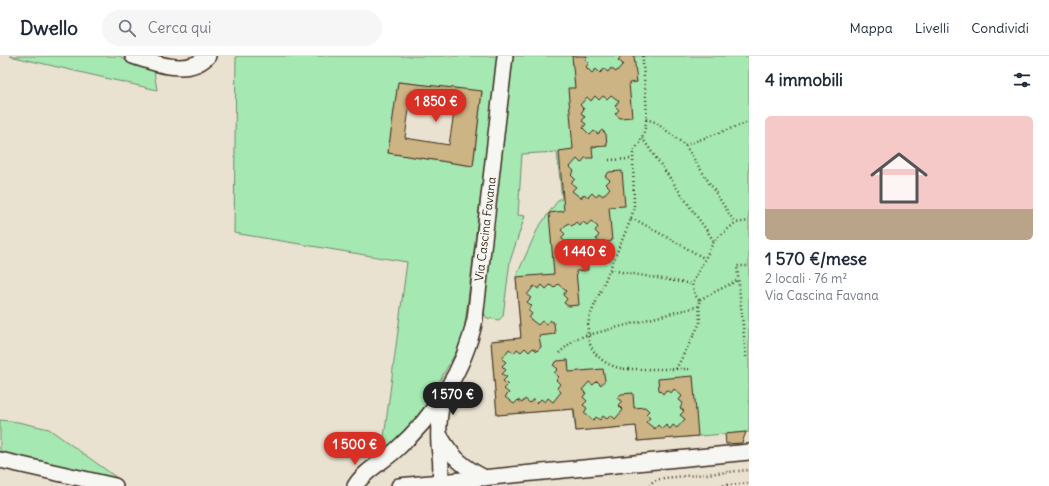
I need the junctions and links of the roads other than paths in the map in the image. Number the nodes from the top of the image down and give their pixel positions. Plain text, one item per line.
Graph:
1 (133, 56) edge
2 (208, 56) edge
3 (505, 56) edge
4 (444, 396) junction
5 (439, 433) junction
6 (749, 452) edge
7 (0, 460) edge
8 (485, 478) junction
9 (439, 482) junction
10 (115, 486) edge
11 (355, 486) edge
12 (399, 486) edge

1 - 2 street
3 - 4 street, Via Cascina Favana
4 - 5 street, Via Cascina Favana
4 - 11 street, Via Cascina Favana
5 - 8 street
5 - 9 street, Via Cascina Favana
6 - 8 street
7 - 10 street
8 - 9 street
9 - 12 street

